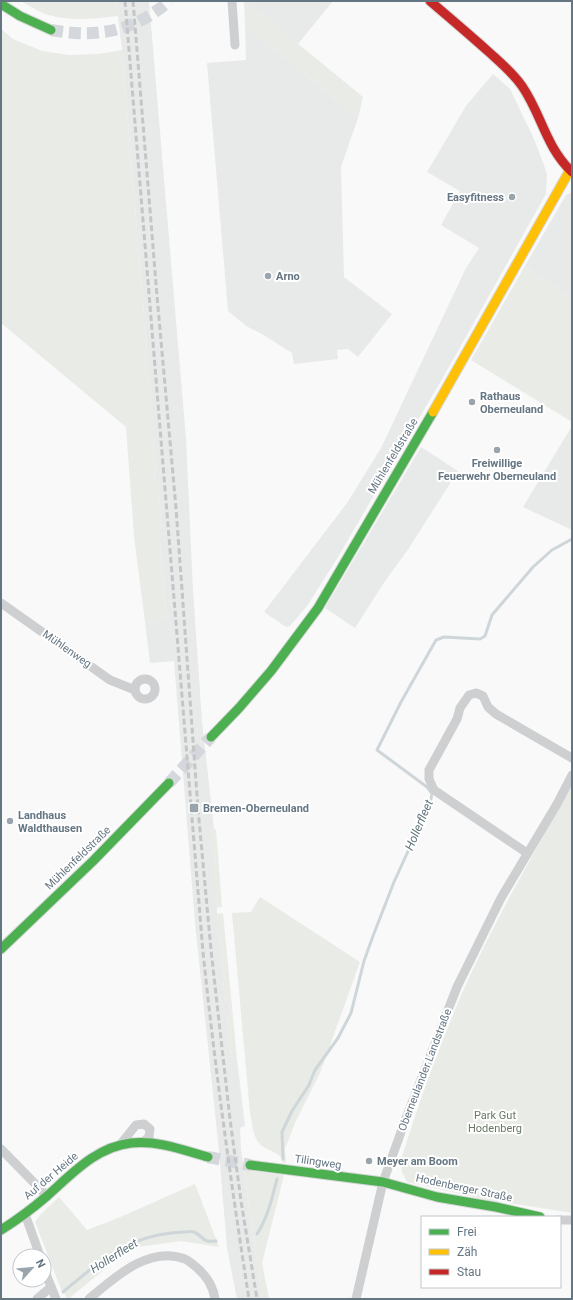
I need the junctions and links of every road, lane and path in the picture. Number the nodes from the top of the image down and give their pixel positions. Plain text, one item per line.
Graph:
1 (232, 1) edge
2 (430, 1) edge
3 (1, 4) edge
4 (51, 30) tunnel mouth
5 (235, 45) dead end
6 (571, 171) edge
7 (1, 603) edge
8 (135, 690) dead end
9 (211, 737) tunnel mouth
10 (572, 758) edge
11 (572, 775) edge
12 (169, 783) tunnel mouth
13 (527, 853) junction
14 (1, 949) edge
15 (142, 1143) junction
16 (119, 1146) junction
17 (1, 1149) edge
18 (208, 1157) tunnel mouth
19 (250, 1165) tunnel mouth
20 (383, 1182) junction
21 (47, 1196) junction
22 (25, 1214) junction
23 (536, 1216) edge
24 (561, 1220) edge
25 (572, 1220) edge
26 (1, 1230) edge
27 (37, 1248) edge
28 (50, 1288) edge
29 (51, 1288) edge
30 (37, 1299) edge
31 (56, 1299) edge
32 (89, 1299) edge
33 (215, 1299) edge
34 (356, 1299) edge

1 - 5 street
2 - 6 street
3 - 4 street
6 - 9 street, Mühlenfeldstraße
7 - 8 street, Mühlenweg
10 - 13 street
11 - 13 street, Oberneulander Landstraße
12 - 14 street, Mühlenfeldstraße
13 - 20 street, Oberneulander Landstraße
15 - 16 street, Auf der Heide
15 - 16 street
15 - 18 street, Auf der Heide
16 - 21 street, Auf der Heide
17 - 21 street
19 - 20 street, Tilingweg
20 - 23 street, Hodenberger Straße
20 - 34 street, Oberneulander Landstraße
21 - 22 street, Auf der Heide
22 - 26 street, Auf der Heide
22 - 27 street
24 - 25 street
28 - 30 street
29 - 31 street
32 - 33 street

